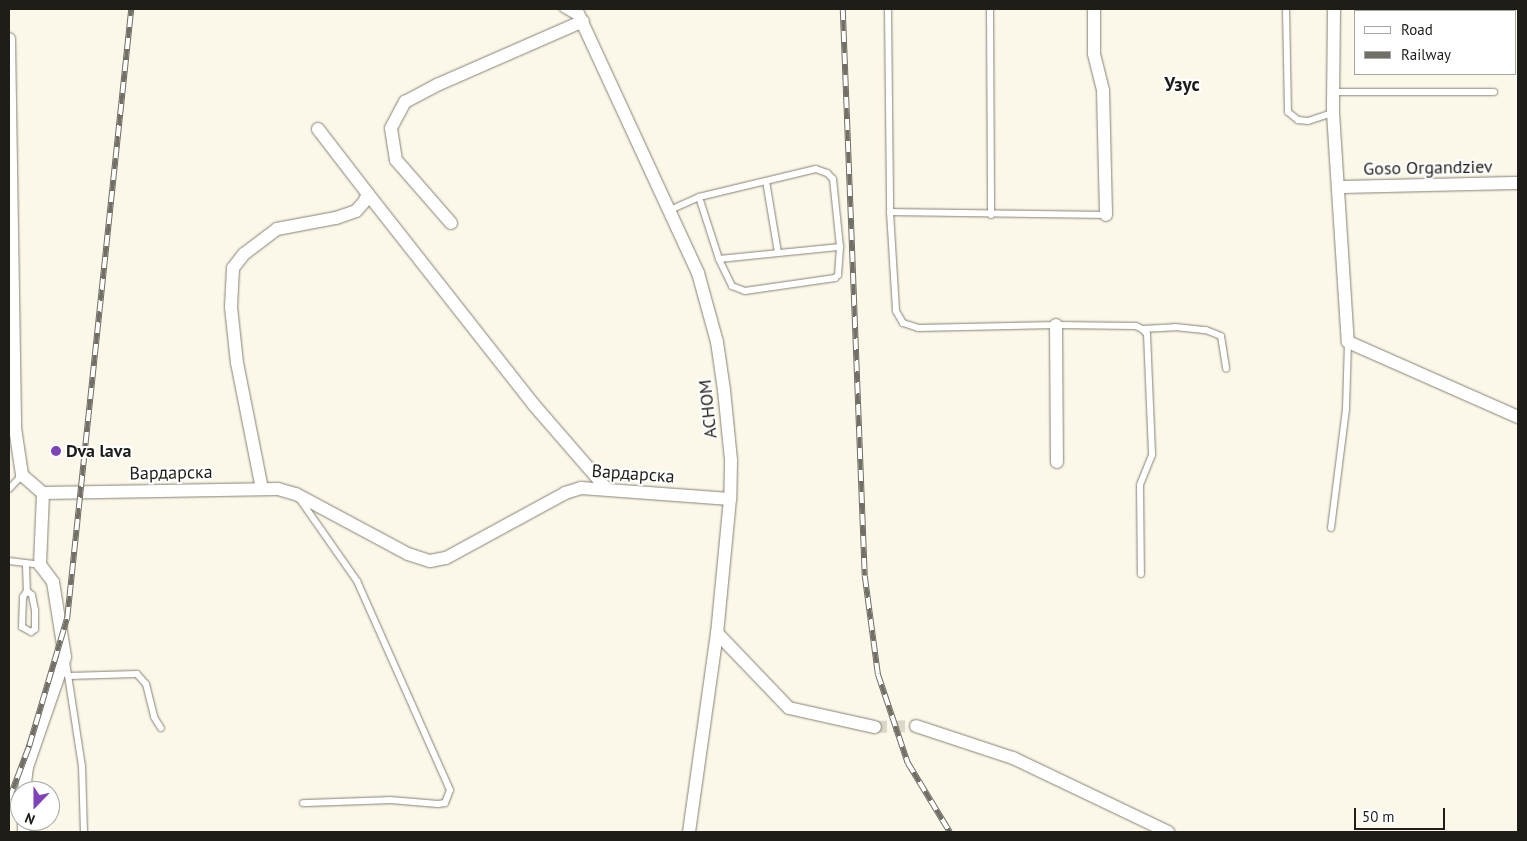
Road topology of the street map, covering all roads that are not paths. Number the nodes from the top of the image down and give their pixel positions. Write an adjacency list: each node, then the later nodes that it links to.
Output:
1 (563, 9): 8 (lane)
2 (576, 9): 8 (street, АСНОМ)
3 (888, 9): 20 (lane)
4 (990, 9): 21 (lane)
5 (1094, 9): 22 (street)
6 (1286, 9): 12 (lane)
7 (1334, 9): 10 (street)
8 (584, 22): 19 (street, АСНОМ); 23 (street)
9 (9, 38): 34 (street)
10 (1333, 92): 11 (lane); 12 (street)
11 (1494, 92)
12 (1333, 113): 16 (street)
13 (318, 129): 17 (street)
14 (766, 181): 18 (lane); 24 (lane); 25 (lane)
15 (1518, 183): 16 (street, Goso Organdziev)
16 (1338, 187): 29 (street)
17 (368, 194): 35 (street); 37 (street)
18 (700, 197): 19 (lane); 26 (lane)
19 (670, 210): 40 (street, АСНОМ)
20 (890, 212): 21 (lane); 27 (lane)
21 (991, 215): 22 (lane)
22 (1106, 215)
23 (451, 223)
24 (840, 247): 25 (lane); 26 (lane)
25 (778, 254): 26 (lane)
26 (719, 259)
27 (1056, 325): 28 (lane); 33 (street)
28 (1142, 329): 30 (lane); 45 (lane)
29 (1348, 342): 32 (street); 41 (lane)
30 (1226, 369)
31 (1518, 410): 32 (lane)
32 (1518, 417)
33 (1057, 462)
34 (22, 475): 36 (lane); 38 (street)
35 (606, 488): 39 (street, Вардарска); 40 (street, Вардарска)
36 (9, 489)
37 (262, 489): 38 (street, Вардарска); 39 (street, Вардарска)
38 (43, 493): 44 (street)
39 (296, 494): 54 (lane)
40 (730, 499): 47 (street, АСНОМ)
41 (1332, 528)
42 (9, 561): 43 (lane)
43 (26, 565): 44 (lane); 46 (lane)
44 (40, 565): 48 (street)
45 (1141, 574)
46 (27, 590): 46 (lane)
47 (717, 633): 50 (street); 56 (street, АСНОМ)
48 (65, 657): 49 (lane); 53 (street)
49 (68, 676): 52 (lane); 55 (lane)
50 (875, 726)
51 (916, 726): 57 (street)
52 (161, 728)
53 (25, 781)
54 (303, 803)
55 (84, 832)
56 (689, 832)
57 (1168, 832)

